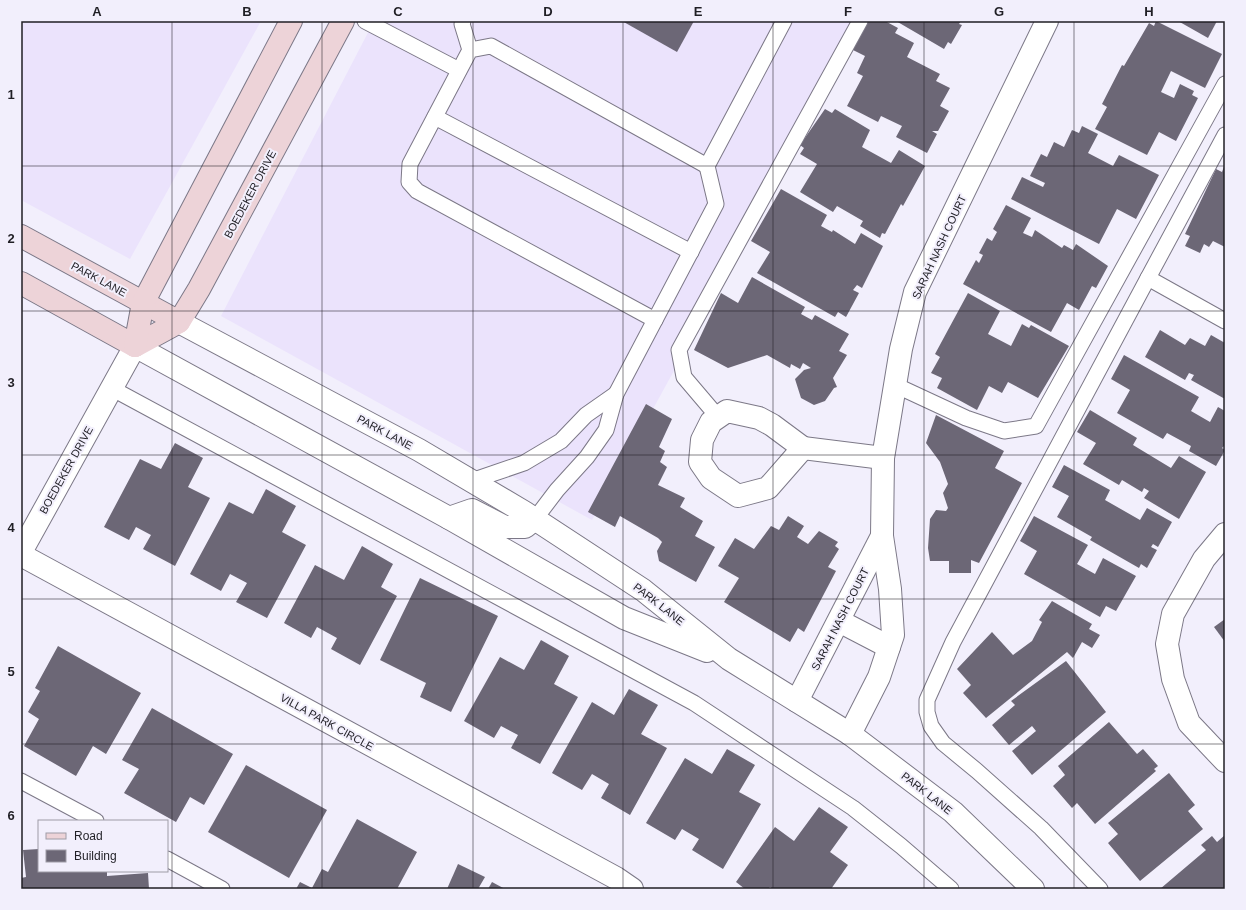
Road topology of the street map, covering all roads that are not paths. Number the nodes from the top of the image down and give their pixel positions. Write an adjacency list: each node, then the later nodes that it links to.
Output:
1 (290, 21): 18 (main road, BOEDEKER DRIVE)
2 (343, 21): 21 (main road, BOEDEKER DRIVE)
3 (365, 21): 9 (lane)
4 (463, 21): 8 (lane)
5 (784, 21): 13 (lane)
6 (860, 21): 26 (lane)
7 (1047, 21): 23 (street, SARAH NASH COURT)
8 (470, 50): 9 (lane); 13 (lane)
9 (459, 70): 11 (lane)
10 (1225, 84): 23 (lane)
11 (435, 117): 15 (lane); 19 (lane)
12 (1225, 135): 16 (lane)
13 (707, 166): 15 (lane)
14 (21, 236): 18 (main road, PARK LANE)
15 (691, 252): 19 (lane)
16 (1148, 278): 20 (lane); 48 (lane)
17 (21, 283): 22 (main road, PARK LANE)
18 (143, 303): 21 (main road, PARK LANE); 22 (main road, BOEDEKER DRIVE)
19 (655, 320): 25 (lane)
20 (1225, 320)
21 (179, 322): 22 (main road); 29 (street, PARK LANE)
22 (135, 346): 24 (street, BOEDEKER DRIVE); 30 (street, PARK LANE)
23 (895, 385): 28 (street, SARAH NASH COURT)
24 (111, 388): 34 (street, BOEDEKER DRIVE); 46 (lane)
25 (616, 394): 29 (lane); 31 (lane)
26 (718, 417): 27 (street); 27 (street)
27 (803, 448): 28 (street)
28 (883, 458): 33 (street, SARAH NASH COURT)
29 (471, 481): 31 (street, PARK LANE)
30 (449, 518): 31 (street); 37 (street, PARK LANE)
31 (535, 520): 37 (street, PARK LANE)
32 (1225, 534): 40 (street)
33 (882, 536): 35 (street, SARAH NASH COURT); 36 (street, SARAH NASH COURT)
34 (21, 554): 45 (street, VILLA PARK CIRCLE)
35 (839, 621): 36 (street); 38 (street, SARAH NASH COURT)
36 (889, 646): 39 (street, SARAH NASH COURT)
37 (728, 659): 38 (street, PARK LANE)
38 (797, 701): 39 (street, PARK LANE)
39 (850, 734): 47 (street, PARK LANE)
40 (1225, 760)
41 (21, 781): 42 (lane)
42 (94, 820)
43 (168, 860): 44 (lane)
44 (222, 889)
45 (632, 889)
46 (951, 889)
47 (1033, 889)
48 (1100, 889)

